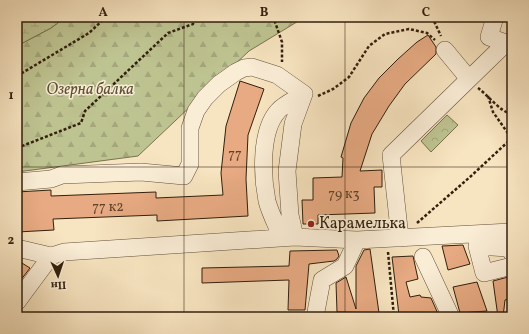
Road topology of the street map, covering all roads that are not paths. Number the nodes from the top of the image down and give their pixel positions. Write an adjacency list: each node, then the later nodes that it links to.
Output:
1 (495, 17): 2 (lane)
2 (509, 44): 4 (lane)
3 (445, 50): 4 (lane)
4 (466, 81): 9 (lane)
5 (304, 94): 6 (lane); 8 (lane); 8 (lane)
6 (17, 182)
7 (512, 232): 11 (lane)
8 (289, 238): 10 (lane); 14 (lane)
9 (393, 238): 10 (lane); 11 (lane)
10 (356, 240): 18 (lane)
11 (478, 240): 13 (lane); 16 (lane)
12 (17, 248): 14 (lane)
13 (512, 253)
14 (50, 256): 17 (lane)
15 (422, 257): 19 (lane)
16 (512, 266)
17 (17, 302)
18 (315, 317)
19 (451, 317)

